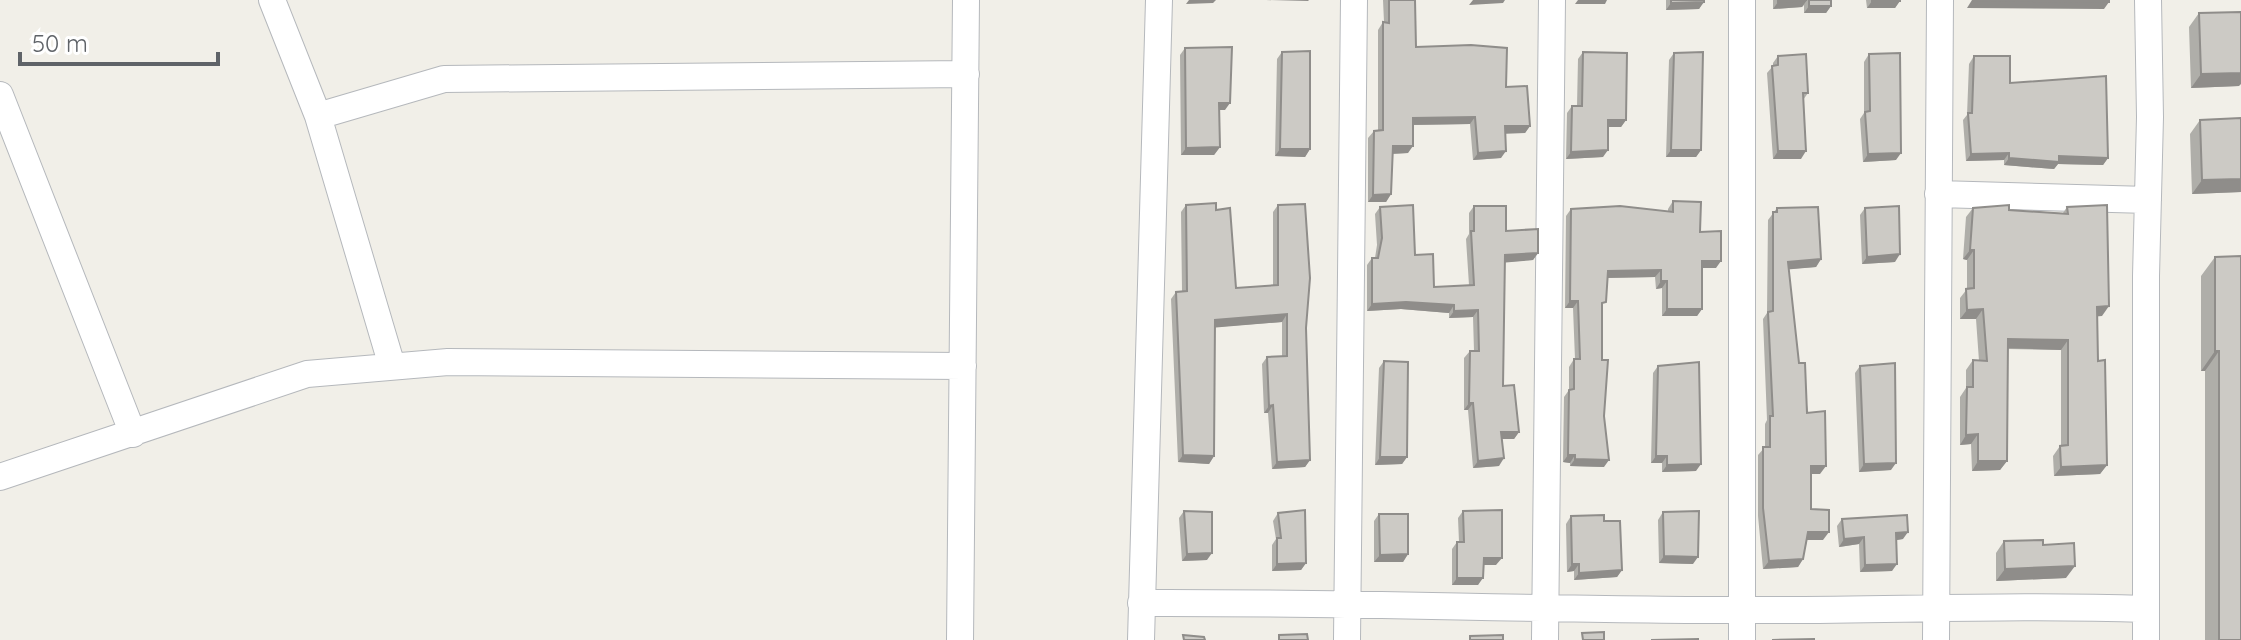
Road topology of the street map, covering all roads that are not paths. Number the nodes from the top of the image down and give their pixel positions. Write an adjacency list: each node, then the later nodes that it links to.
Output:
1 (272, 0): 11 (street)
2 (966, 0): 9 (street)
3 (1159, 0): 19 (street)
4 (1354, 0): 18 (street)
5 (1552, 0): 21 (street)
6 (1742, 0): 23 (street)
7 (1940, 0): 12 (street)
8 (2148, 0): 13 (street)
9 (966, 74): 11 (street); 15 (street)
10 (0, 95): 16 (street)
11 (318, 116): 14 (street)
12 (1938, 194): 13 (street); 20 (street)
13 (2148, 200): 22 (street)
14 (392, 366): 15 (street); 16 (street)
15 (963, 366): 24 (street)
16 (133, 434): 17 (street)
17 (0, 477)
18 (1347, 602): 19 (street); 21 (street); 26 (street)
19 (1141, 603): 25 (street)
20 (1936, 606): 22 (street); 23 (street); 29 (street)
21 (1545, 607): 23 (street); 27 (street)
22 (2146, 609): 30 (street)
23 (1742, 610): 28 (street)
24 (960, 640)
25 (1141, 640)
26 (1347, 640)
27 (1545, 640)
28 (1742, 640)
29 (1936, 640)
30 (2146, 640)

